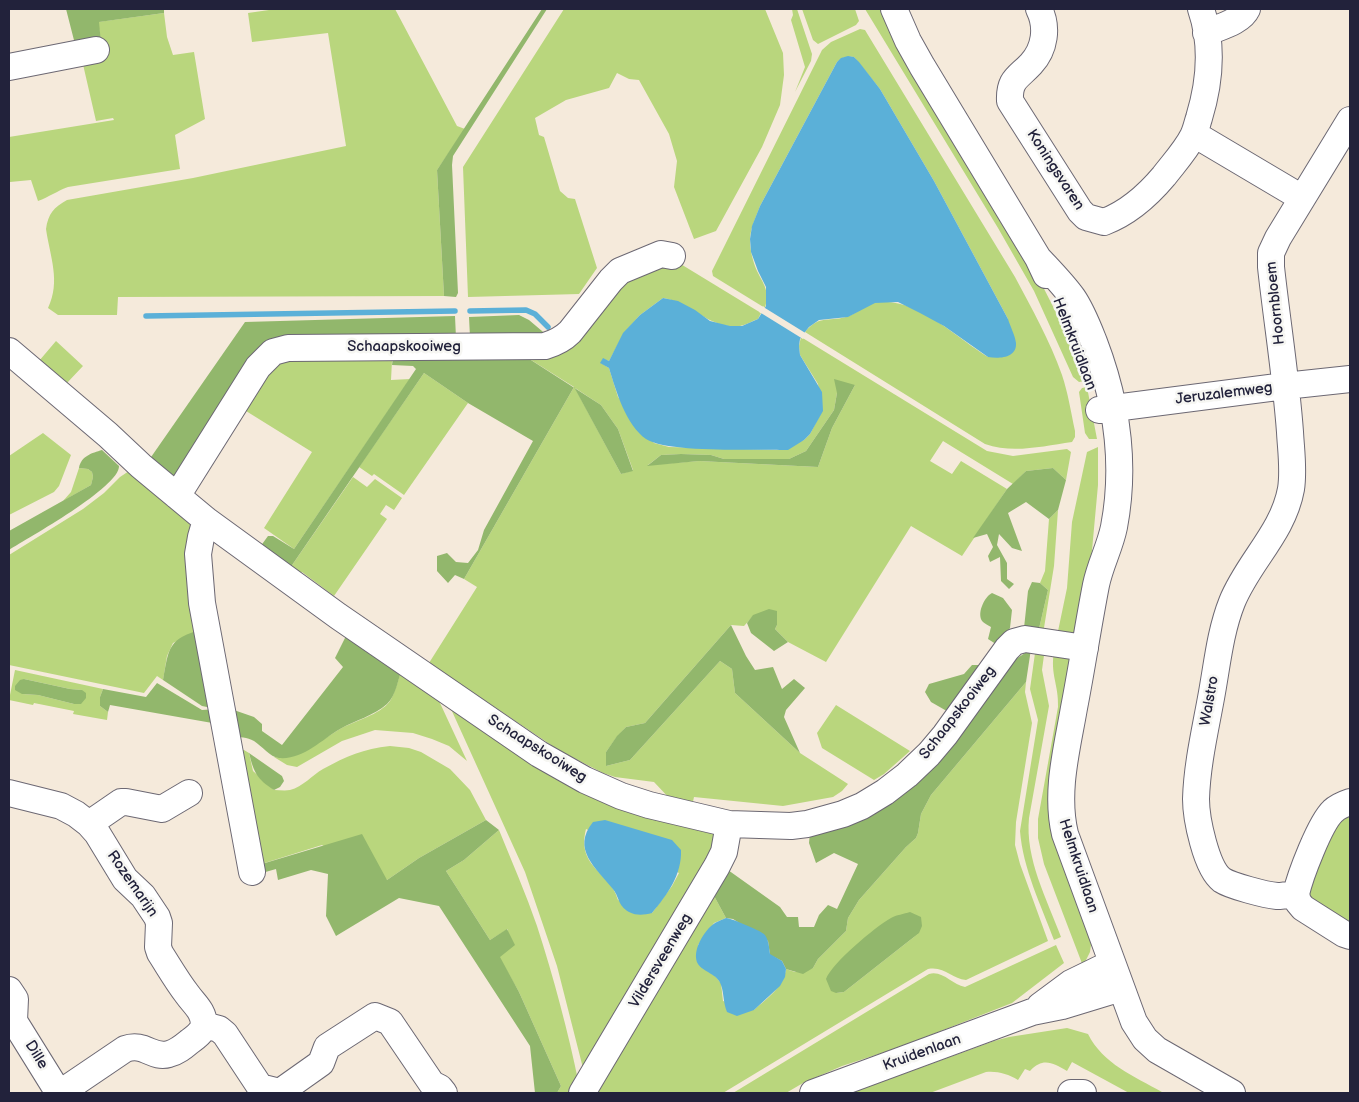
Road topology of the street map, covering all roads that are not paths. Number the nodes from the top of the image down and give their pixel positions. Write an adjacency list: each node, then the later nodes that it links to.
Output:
1 (894, 9): 14 (street, Helmkruidlaan)
2 (1039, 9): 8 (street, Koningsvaren)
3 (1247, 9): 4 (street, Koningsvaren)
4 (1204, 21): 8 (street, Koningsvaren)
5 (96, 50): 6 (street)
6 (9, 66)
7 (1350, 120): 9 (street, Hoornbloem)
8 (1194, 134): 9 (street)
9 (1302, 198): 13 (street, Hoornbloem)
10 (672, 256): 15 (street, Schaapskooiweg)
11 (9, 352): 15 (street, Schaapskooiweg)
12 (1350, 379): 13 (street, Jeruzalemweg)
13 (1285, 386): 14 (street, Jeruzalemweg); 24 (street, Walstro)
14 (1106, 409): 17 (street, Helmkruidlaan)
15 (178, 496): 16 (street, Schaapskooiweg)
16 (206, 520): 22 (street, Schaapskooiweg); 23 (street)
17 (1085, 648): 22 (street, Schaapskooiweg); 26 (street, Helmkruidlaan)
18 (9, 793): 21 (street, Rozemarijn)
19 (189, 793): 21 (street)
20 (1350, 802): 24 (street)
21 (89, 824): 30 (street, Rozemarijn)
22 (729, 824): 34 (street, Vildersveenweg)
23 (252, 872)
24 (1296, 894): 25 (street)
25 (1350, 936)
26 (1112, 963): 27 (street, Helmkruidlaan); 29 (street, Kruidenlaan)
27 (1121, 988): 29 (street, Kruidenlaan); 38 (street, Helmkruidlaan)
28 (9, 990): 32 (street, Dille)
29 (1032, 1012): 35 (street, Kruidenlaan)
30 (204, 1025): 31 (street); 32 (street)
31 (270, 1092): 33 (street)
32 (58, 1093)
33 (444, 1093)
34 (582, 1093)
35 (813, 1093)
36 (1071, 1093): 37 (street)
37 (1083, 1093)
38 (1232, 1093)

